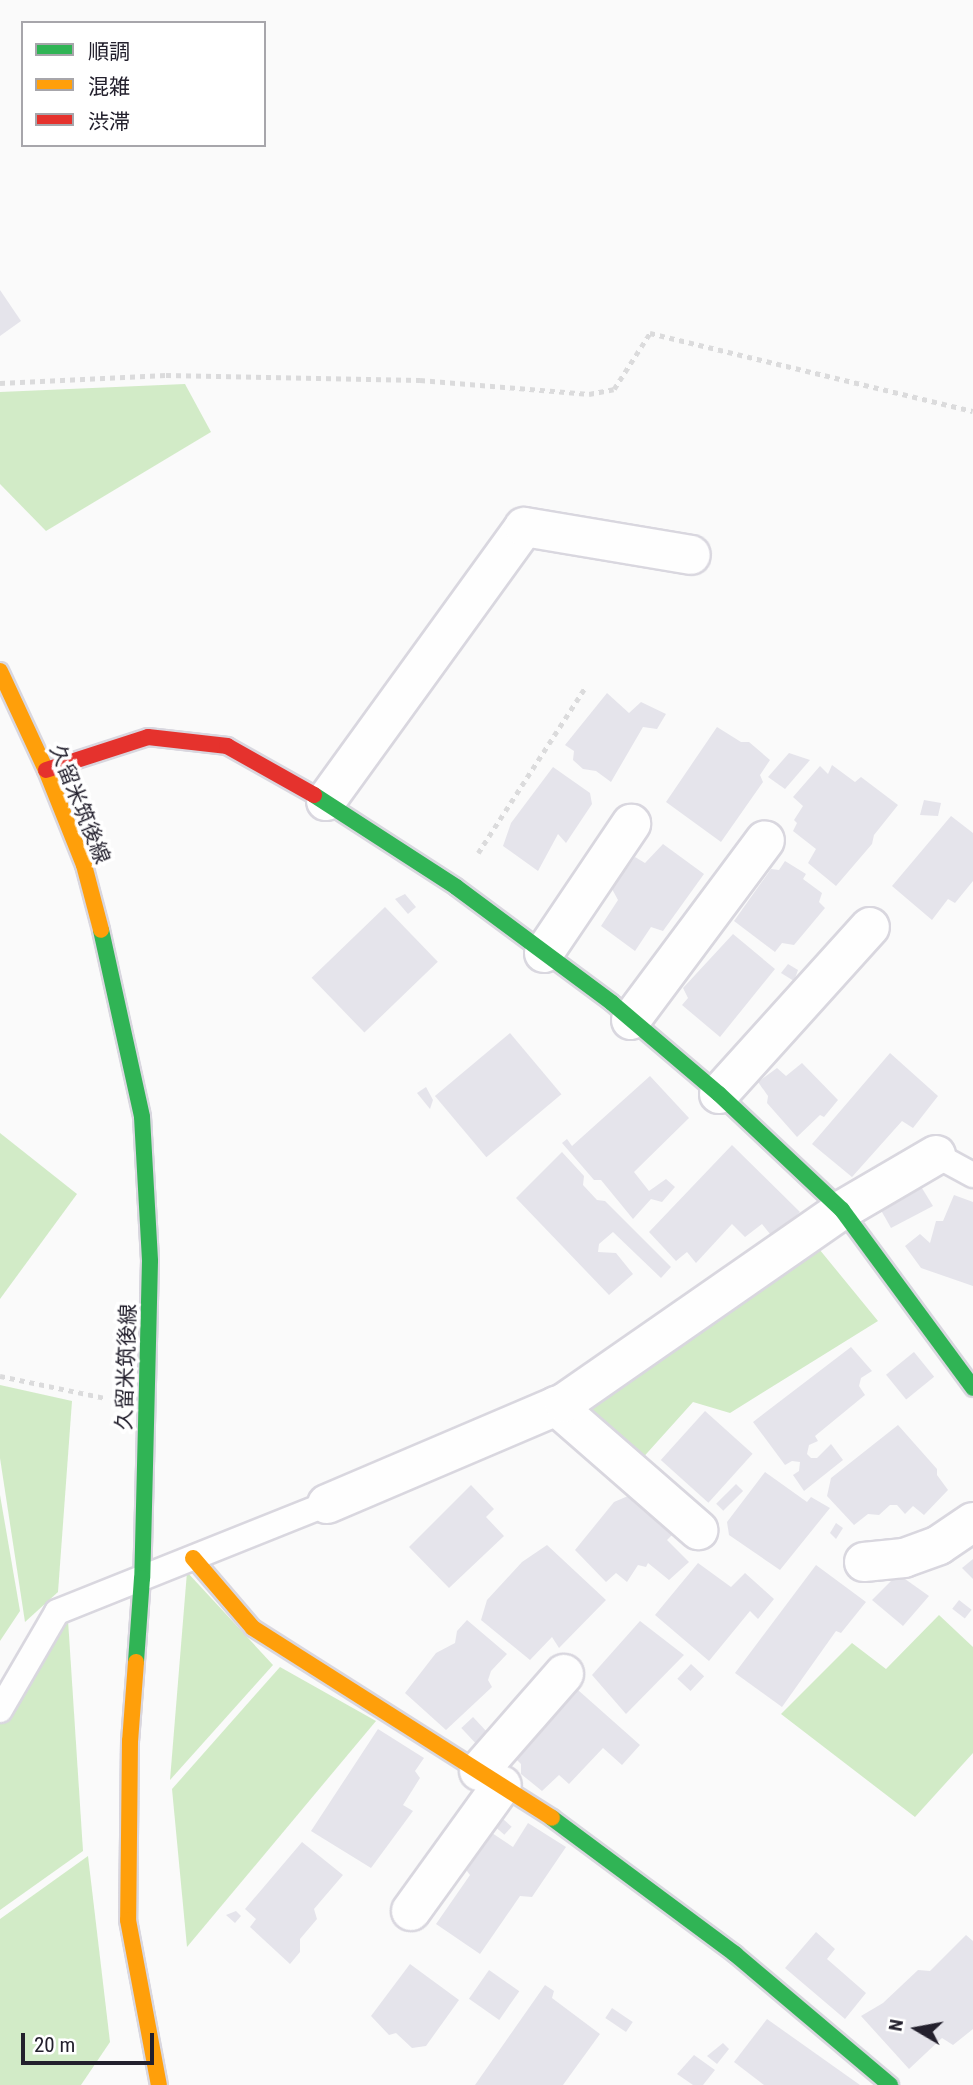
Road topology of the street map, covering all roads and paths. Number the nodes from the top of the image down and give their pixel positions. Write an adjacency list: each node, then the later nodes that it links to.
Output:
1 (0, 383): 2 (path)
2 (973, 411)
3 (691, 555): 7 (street)
4 (0, 671): 6 (street, 久留米筑後線)
5 (586, 686): 10 (path)
6 (46, 770): 7 (street); 20 (street, 久留米筑後線)
7 (326, 801): 10 (street)
8 (631, 824): 12 (street)
9 (765, 840): 13 (street)
10 (456, 887): 12 (street)
11 (870, 927): 14 (street)
12 (544, 953): 13 (street)
13 (631, 1020): 14 (street)
14 (719, 1094): 17 (street)
15 (936, 1155): 16 (lane); 17 (street)
16 (973, 1175)
17 (842, 1210): 19 (street); 21 (street)
18 (0, 1376): 20 (path)
19 (973, 1388)
20 (146, 1403): 27 (street, 久留米筑後線)
21 (556, 1406): 22 (street); 24 (street)
22 (327, 1504): 25 (lane)
23 (973, 1522): 26 (street)
24 (698, 1530)
25 (193, 1558): 27 (lane); 30 (street)
26 (864, 1562)
27 (142, 1578): 29 (lane); 32 (street, 久留米筑後線)
28 (564, 1674): 30 (street)
29 (0, 1710)
30 (490, 1778): 31 (street); 33 (street)
31 (411, 1911)
32 (159, 2085)
33 (890, 2085)

